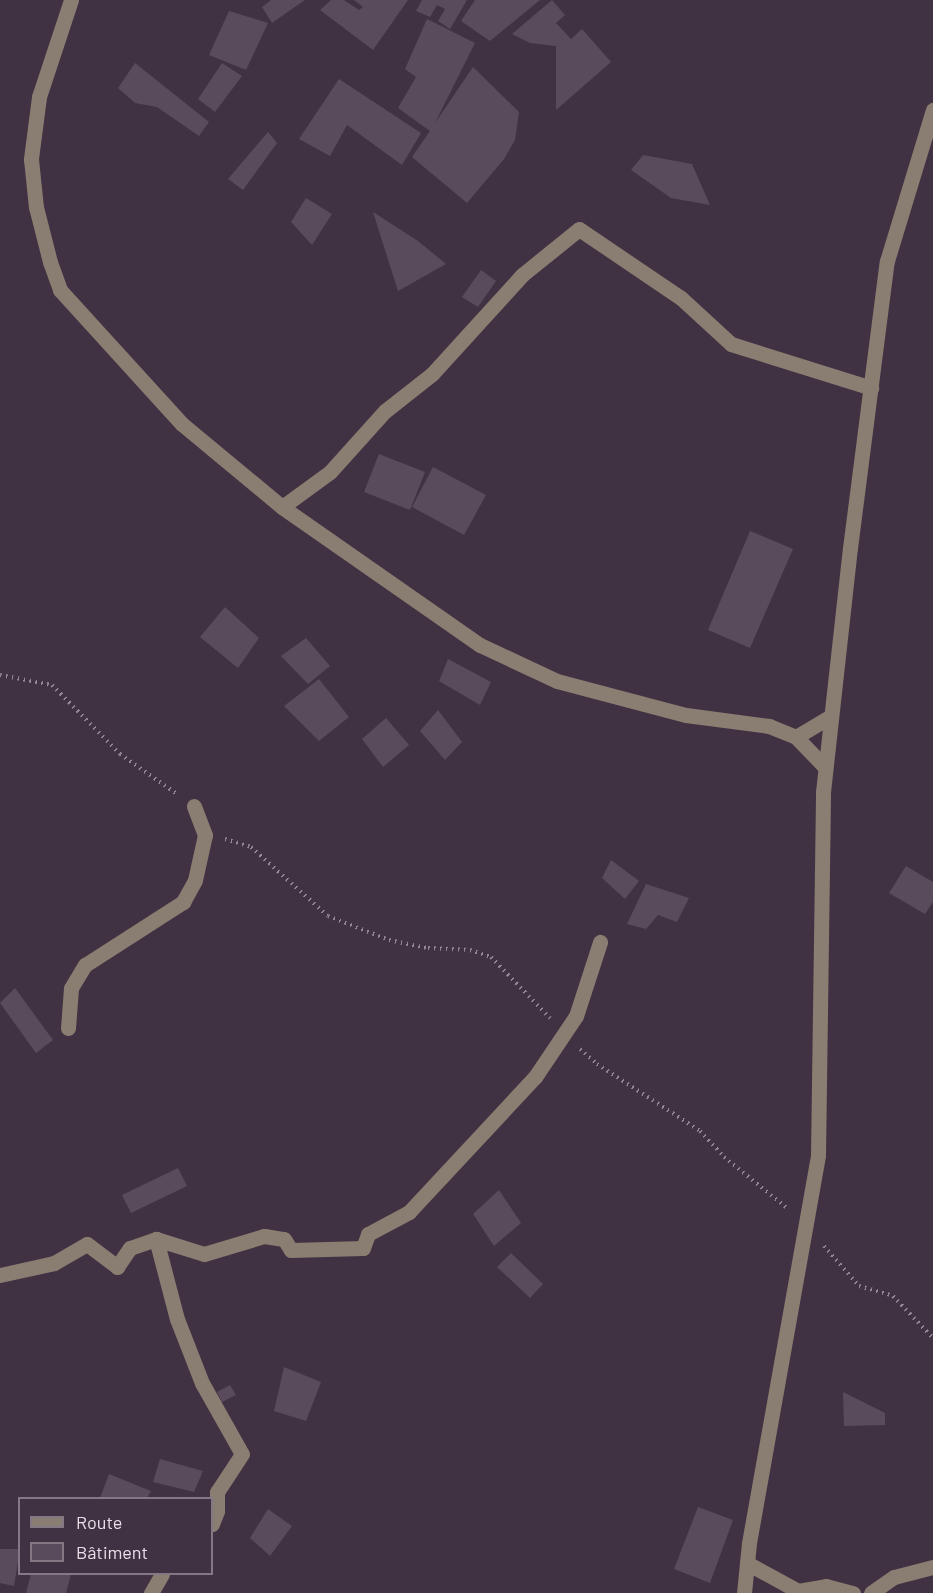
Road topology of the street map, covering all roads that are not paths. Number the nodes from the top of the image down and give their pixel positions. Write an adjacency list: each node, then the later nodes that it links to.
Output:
1 (71, 0): 4 (street)
2 (933, 110): 3 (street)
3 (871, 388): 4 (street); 5 (street)
4 (282, 507): 6 (street)
5 (831, 716): 6 (street); 7 (street)
6 (796, 737): 7 (street)
7 (825, 767): 14 (street)
8 (194, 806): 10 (street)
9 (600, 942): 11 (street)
10 (68, 1028)
11 (156, 1239): 12 (street); 13 (street)
12 (0, 1275)
13 (213, 1521)
14 (747, 1563): 18 (street); 19 (street)
15 (933, 1567): 20 (street)
16 (161, 1575): 17 (street)
17 (151, 1593)
18 (744, 1593)
19 (853, 1593)
20 (871, 1593)

